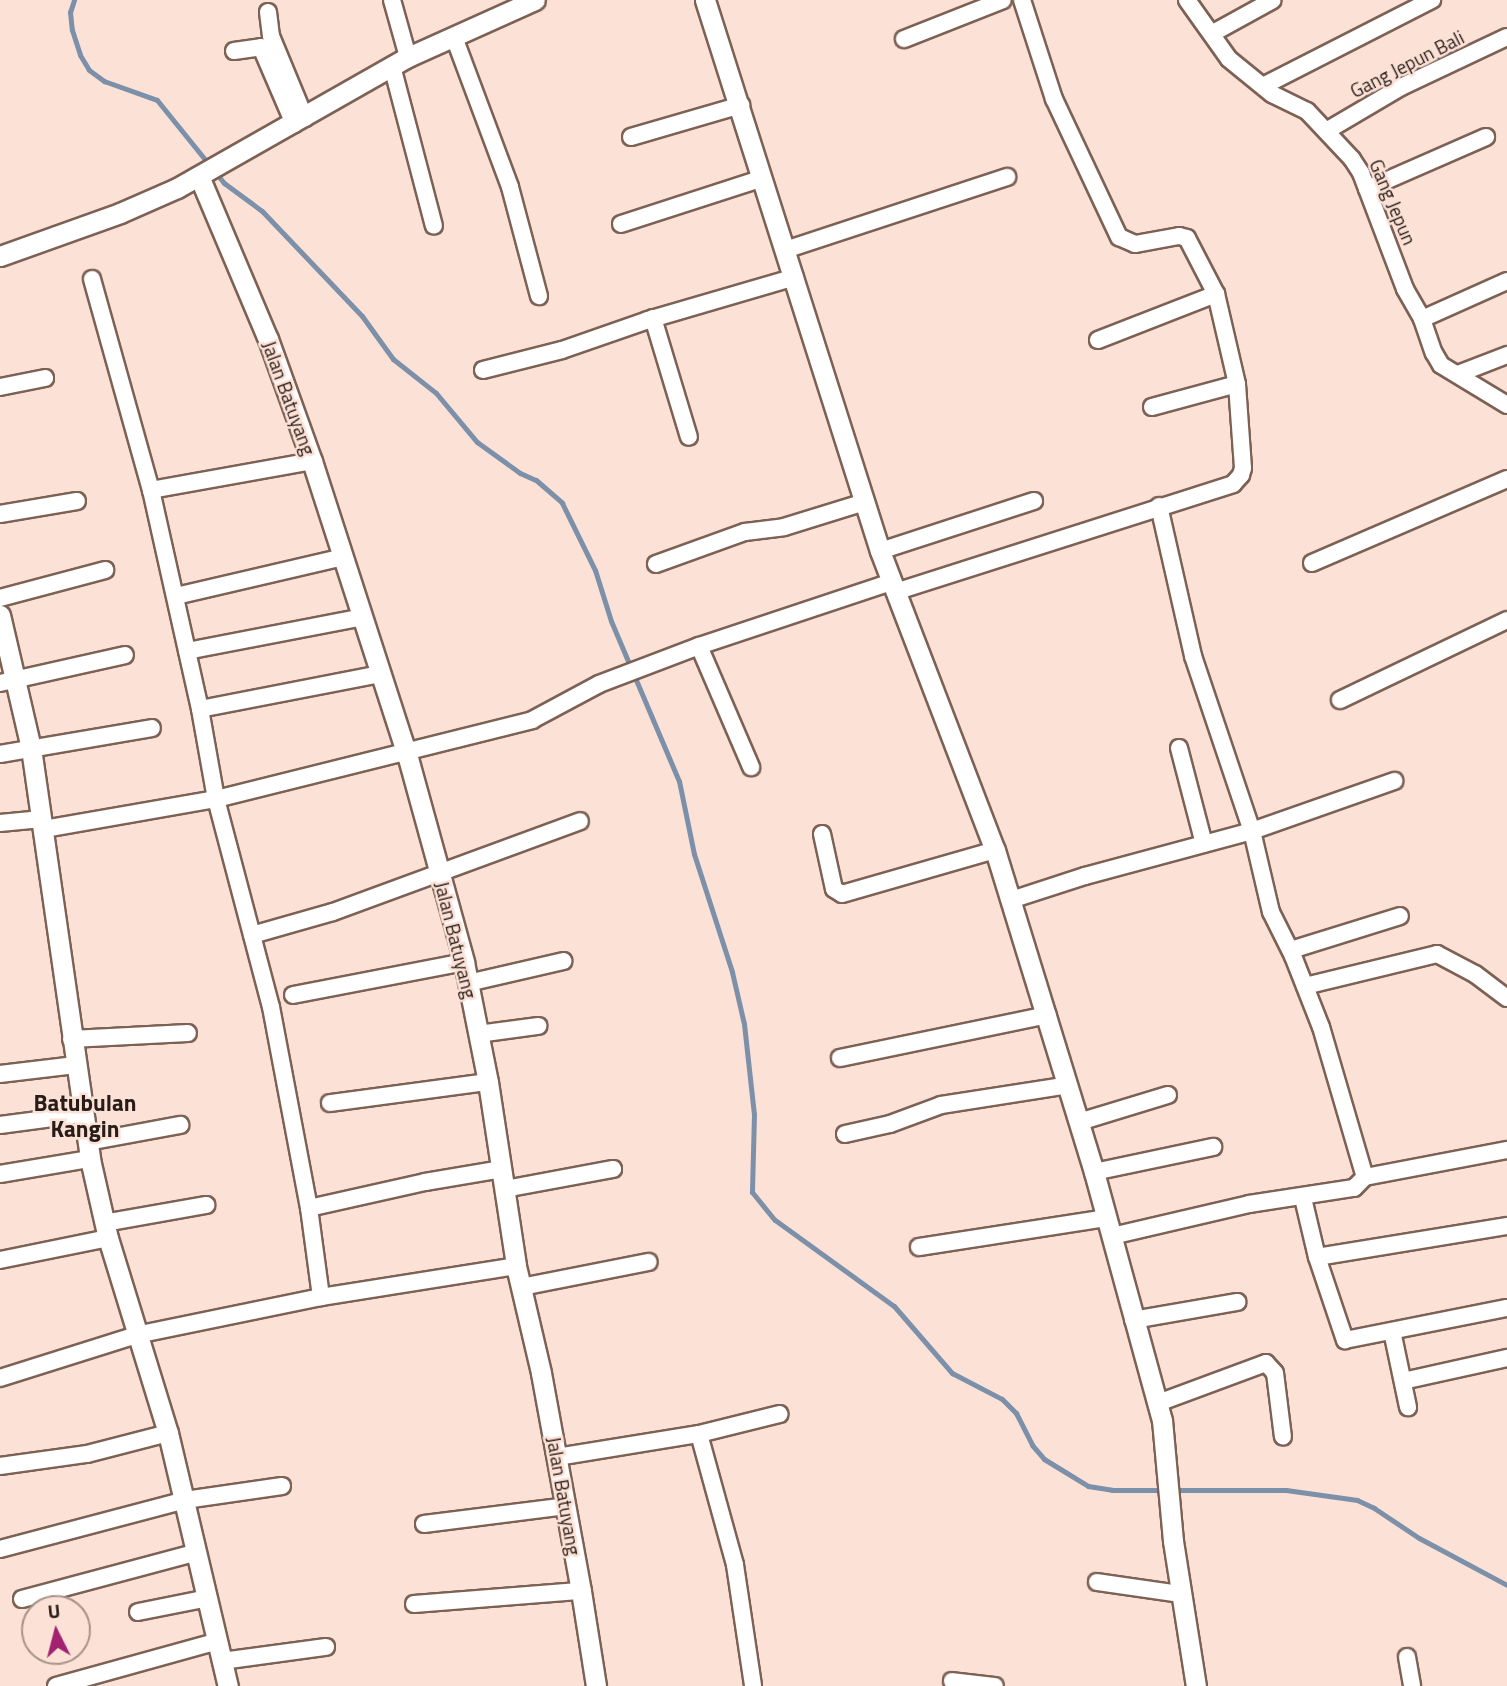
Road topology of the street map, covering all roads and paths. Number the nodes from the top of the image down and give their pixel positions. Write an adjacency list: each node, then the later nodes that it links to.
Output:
1 (392, 0): 15 (street)
2 (535, 0): 11 (street)
3 (705, 0): 17 (street)
4 (1003, 0): 13 (street)
5 (1023, 0): 35 (street)
6 (1273, 0): 10 (street)
7 (1432, 0): 16 (street)
8 (1193, 2): 10 (street, Gang Jepun)
9 (268, 12): 18 (street)
10 (1213, 33): 16 (street, Gang Jepun)
11 (454, 37): 15 (street); 36 (street)
12 (1507, 37): 19 (street, Gang Jepun Bali)
13 (904, 39)
14 (234, 51): 18 (street)
15 (400, 62): 18 (street); 29 (street)
16 (1263, 86): 19 (street, Gang Jepun)
17 (741, 105): 20 (street); 24 (street)
18 (299, 121): 22 (street)
19 (1328, 130): 26 (street, Gang Jepun)
20 (631, 136)
21 (1486, 137): 26 (street)
22 (202, 174): 25 (street); 27 (street, Jalan Batuyang)
23 (1007, 177): 30 (street)
24 (764, 178): 28 (street); 30 (street)
25 (177, 188): 27 (street, Jalan Batuyang); 31 (street)
26 (1367, 189): 38 (street, Gang Jepun)
27 (218, 220): 49 (street, Jalan Batuyang)
28 (621, 224)
29 (434, 226)
30 (785, 250): 32 (street)
31 (0, 256)
32 (794, 277): 37 (street); 54 (street)
33 (92, 279): 51 (street)
34 (1507, 281): 38 (street)
35 (1216, 294): 39 (street); 44 (street)
36 (539, 296)
37 (653, 318): 41 (street); 48 (street)
38 (1422, 319): 42 (street, Gang Jepun)
39 (1098, 340)
40 (1507, 355): 42 (street)
41 (483, 370)
42 (1458, 374): 46 (street, Gang Jepun)
43 (45, 378): 45 (street)
44 (1237, 384): 47 (street); 55 (street)
45 (0, 387)
46 (1507, 405)
47 (1152, 407)
48 (689, 437)
49 (312, 461): 51 (street); 58 (street, Jalan Batuyang)
50 (1507, 479): 59 (street)
51 (152, 490): 63 (street)
52 (77, 500): 56 (street)
53 (1034, 501): 57 (street)
54 (864, 502): 57 (street); 60 (street)
55 (1159, 506): 62 (street); 86 (street)
56 (0, 513)
57 (880, 551): 62 (street)
58 (344, 556): 63 (street); 66 (street, Jalan Batuyang)
59 (1312, 563)
60 (656, 564)
61 (105, 570): 64 (street)
62 (893, 587): 68 (street); 89 (street)
63 (176, 597): 69 (street)
64 (0, 598)
65 (0, 615): 72 (street)
66 (363, 617): 69 (street); 71 (street, Jalan Batuyang)
67 (1507, 621): 73 (street)
68 (699, 646): 78 (street); 80 (street)
69 (187, 650): 74 (street)
70 (125, 655): 72 (street)
71 (380, 674): 74 (street); 78 (street, Jalan Batuyang)
72 (7, 681): 76 (street)
73 (1340, 700)
74 (200, 709): 82 (street)
75 (152, 728): 76 (street)
76 (31, 748): 79 (street); 85 (street)
77 (1179, 748): 88 (street)
78 (405, 751): 82 (street); 90 (street, Jalan Batuyang)
79 (0, 754)
80 (751, 767)
81 (1394, 781): 86 (street)
82 (216, 799): 85 (street); 93 (street)
83 (580, 821): 90 (street)
84 (0, 823): 85 (street)
85 (43, 824): 105 (street)
86 (1252, 831): 88 (street); 94 (street)
87 (822, 834): 89 (street)
88 (1205, 844): 91 (street)
89 (995, 850): 91 (street)
90 (439, 874): 93 (street); 96 (street, Jalan Batuyang)
91 (1011, 900): 101 (street)
92 (1400, 916): 94 (street)
93 (252, 935): 129 (street)
94 (1291, 950): 98 (street)
95 (564, 961): 97 (street)
96 (464, 962): 97 (street, Jalan Batuyang); 99 (street)
97 (468, 983): 104 (street, Jalan Batuyang)
98 (1305, 986): 100 (street); 125 (street)
99 (293, 995)
100 (1507, 998)
101 (1048, 1015): 106 (street); 110 (street)
102 (538, 1026): 104 (street)
103 (188, 1033): 105 (street)
104 (478, 1034): 109 (street, Jalan Batuyang)
105 (71, 1039): 107 (street)
106 (840, 1058)
107 (75, 1065): 108 (street); 113 (street)
108 (0, 1074)
109 (488, 1082): 112 (street); 121 (street, Jalan Batuyang)
110 (1068, 1085): 114 (street); 117 (street)
111 (1168, 1095): 114 (street)
112 (330, 1102)
113 (84, 1114): 115 (street); 120 (street)
114 (1079, 1122): 123 (street)
115 (0, 1125)
116 (180, 1125): 120 (street)
117 (845, 1134)
118 (1213, 1147): 123 (street)
119 (1507, 1150): 125 (street)
120 (89, 1151): 124 (street); 132 (street)
121 (502, 1169): 126 (street, Jalan Batuyang); 129 (street)
122 (613, 1169): 126 (street)
123 (1094, 1172): 131 (street)
124 (0, 1174)
125 (1365, 1177): 127 (street)
126 (505, 1189): 137 (street, Jalan Batuyang)
127 (1303, 1198): 131 (street); 134 (street)
128 (206, 1205): 132 (street)
129 (309, 1208): 139 (street)
130 (1507, 1226): 134 (street)
131 (1109, 1227): 133 (street); 142 (street)
132 (106, 1230): 135 (street); 144 (street)
133 (919, 1247)
134 (1317, 1257): 143 (street)
135 (0, 1261)
136 (649, 1262): 138 (street)
137 (516, 1266): 138 (street, Jalan Batuyang); 139 (street)
138 (522, 1287): 154 (street, Jalan Batuyang)
139 (321, 1297): 144 (street)
140 (1237, 1302): 142 (street)
141 (1507, 1308): 143 (street)
142 (1133, 1320): 148 (street)
143 (1392, 1331): 147 (street)
144 (136, 1335): 146 (street); 151 (street)
145 (1507, 1359): 147 (street)
146 (0, 1378)
147 (1403, 1381): 149 (street)
148 (1158, 1403): 153 (street); 164 (street)
149 (1408, 1407)
150 (780, 1414): 152 (street)
151 (168, 1433): 155 (street); 157 (street)
152 (699, 1434): 154 (street); 177 (street)
153 (1283, 1437)
154 (557, 1457): 158 (street, Jalan Batuyang)
155 (0, 1466)
156 (282, 1486): 157 (street)
157 (185, 1500): 160 (street); 161 (street)
158 (566, 1506): 159 (street); 163 (street, Jalan Batuyang)
159 (424, 1524)
160 (0, 1549)
161 (197, 1552): 165 (street); 166 (street)
162 (1097, 1582): 164 (street)
163 (582, 1591): 167 (street); 176 (street, Jalan Batuyang)
164 (1180, 1594): 179 (street)
165 (37, 1595)
166 (208, 1598): 168 (street); 169 (street)
167 (414, 1604)
168 (138, 1612)
169 (218, 1641): 172 (street); 174 (street)
170 (326, 1647): 172 (street)
171 (1407, 1657): 180 (street)
172 (222, 1661): 175 (street)
173 (952, 1681): 178 (street)
174 (56, 1686)
175 (228, 1686)
176 (596, 1686)
177 (753, 1686)
178 (995, 1686)
179 (1196, 1686)
180 (1412, 1686)

